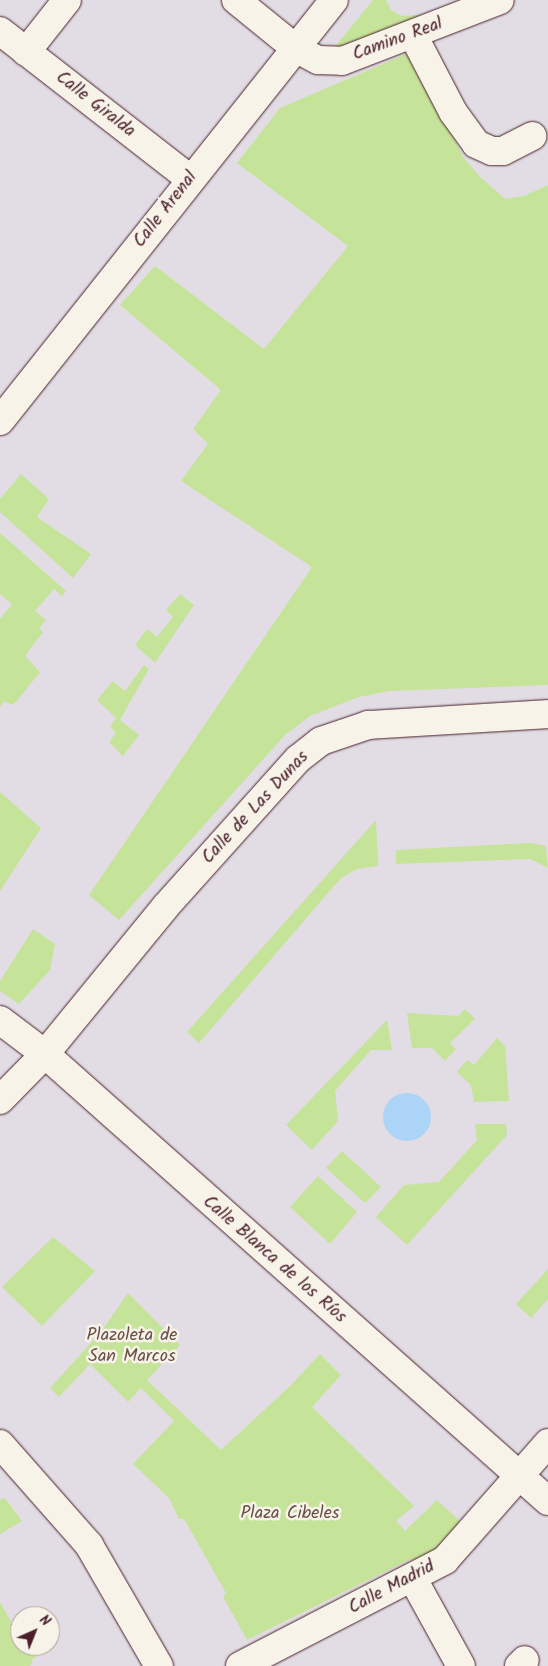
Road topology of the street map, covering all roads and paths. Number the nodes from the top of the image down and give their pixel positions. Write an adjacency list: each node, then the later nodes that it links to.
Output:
1 (67, 0): 8 (street)
2 (236, 0): 7 (street, Camino Real)
3 (334, 0): 7 (street, Calle Arenal)
4 (500, 0): 6 (street, Camino Real)
5 (0, 31): 8 (street, Calle Giralda)
6 (413, 35): 7 (street, Camino Real); 9 (street)
7 (295, 48): 10 (street, Calle Arenal)
8 (26, 52): 10 (street, Calle Giralda)
9 (532, 136)
10 (190, 179): 11 (street, Calle Arenal)
11 (3, 410)
12 (548, 714): 14 (street, Calle de Las Dunas)
13 (0, 1020): 14 (street, Calle Blanca de los Ríos)
14 (45, 1054): 15 (street, Calle de Las Dunas); 18 (street, Calle Blanca de los Ríos)
15 (0, 1100)
16 (548, 1443): 18 (street)
17 (5, 1457): 21 (street)
18 (519, 1476): 19 (street, Calle Blanca de los Ríos); 20 (street, Calle Madrid)
19 (548, 1501)
20 (413, 1579): 22 (street, Calle Madrid); 23 (street)
21 (159, 1666)
22 (240, 1666)
23 (461, 1666)

